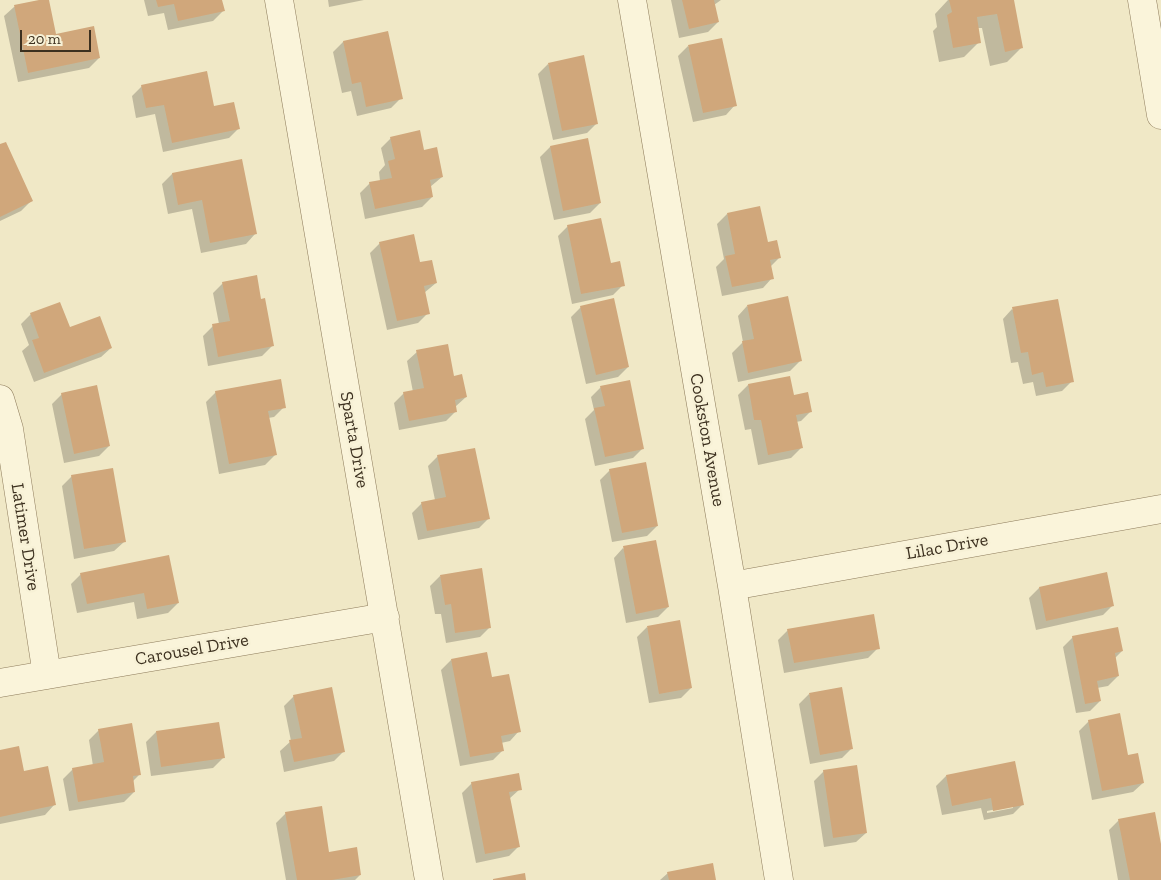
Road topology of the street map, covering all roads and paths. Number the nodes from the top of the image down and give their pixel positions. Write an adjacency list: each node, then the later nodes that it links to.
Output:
1 (279, 0): 9 (street, Sparta Drive)
2 (632, 0): 8 (street, Cookston Avenue)
3 (1142, 0): 4 (street)
4 (1158, 84): 5 (street)
5 (1161, 115)
6 (0, 399): 10 (street, Latimer Drive)
7 (1161, 509): 8 (street, Lilac Drive)
8 (732, 586): 13 (street, Cookston Avenue)
9 (385, 617): 10 (street, Carousel Drive); 12 (street, Sparta Drive)
10 (47, 675): 11 (street, Carousel Drive)
11 (0, 683)
12 (430, 880)
13 (779, 880)

